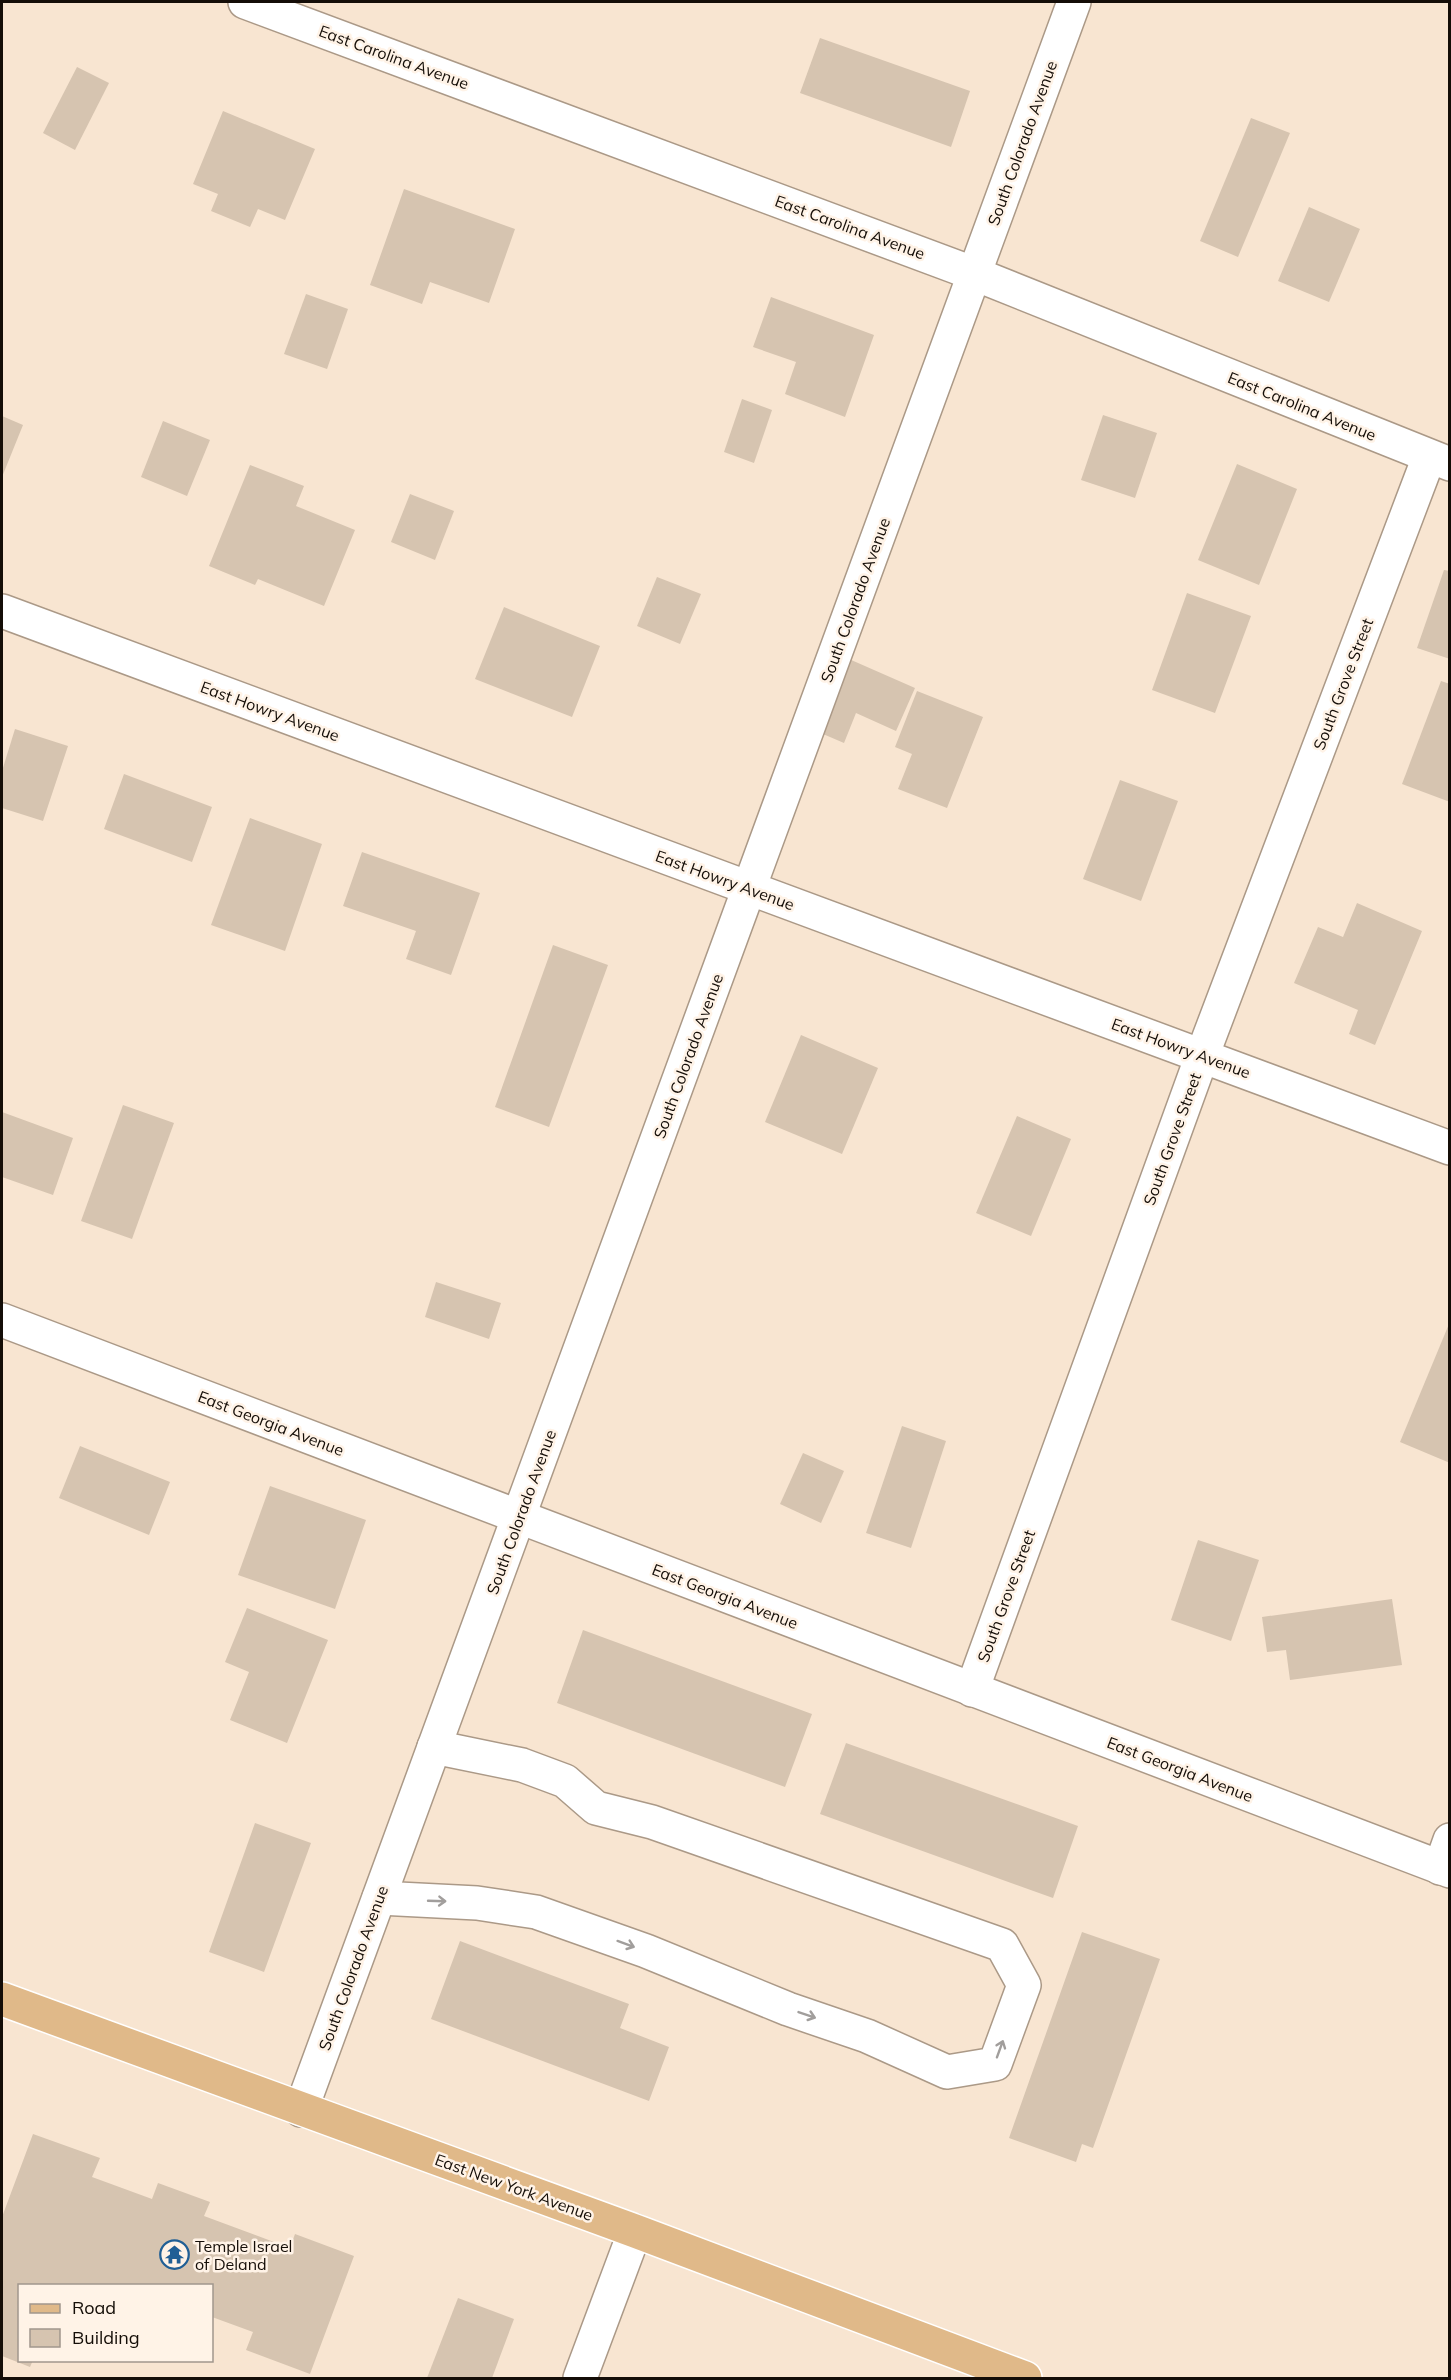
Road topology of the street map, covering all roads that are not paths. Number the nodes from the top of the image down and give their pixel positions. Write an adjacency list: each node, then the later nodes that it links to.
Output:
1 (245, 2): 3 (street, East Carolina Avenue)
2 (1074, 2): 3 (street, South Colorado Avenue)
3 (975, 274): 4 (street, East Carolina Avenue); 6 (street, South Colorado Avenue)
4 (1439, 460): 7 (street, South Grove Street)
5 (2, 611): 6 (street, East Howry Avenue)
6 (749, 889): 7 (street, East Howry Avenue); 10 (street, South Colorado Avenue)
7 (1202, 1056): 8 (street, East Howry Avenue); 11 (street, South Grove Street)
8 (1449, 1148)
9 (2, 1320): 10 (street, East Georgia Avenue)
10 (519, 1517): 11 (street, East Georgia Avenue); 12 (street, South Colorado Avenue)
11 (972, 1690): 13 (street, East Georgia Avenue)
12 (434, 1747): 14 (street, South Colorado Avenue); 14 (street, one-way to 12)
13 (1446, 1860)
14 (379, 1898): 16 (street, South Colorado Avenue)
15 (2, 1999): 16 (main road, East New York Avenue)
16 (301, 2110): 17 (main road, East New York Avenue)
17 (635, 2231): 18 (main road, East New York Avenue); 19 (street)
18 (1009, 2376)
19 (579, 2379)

